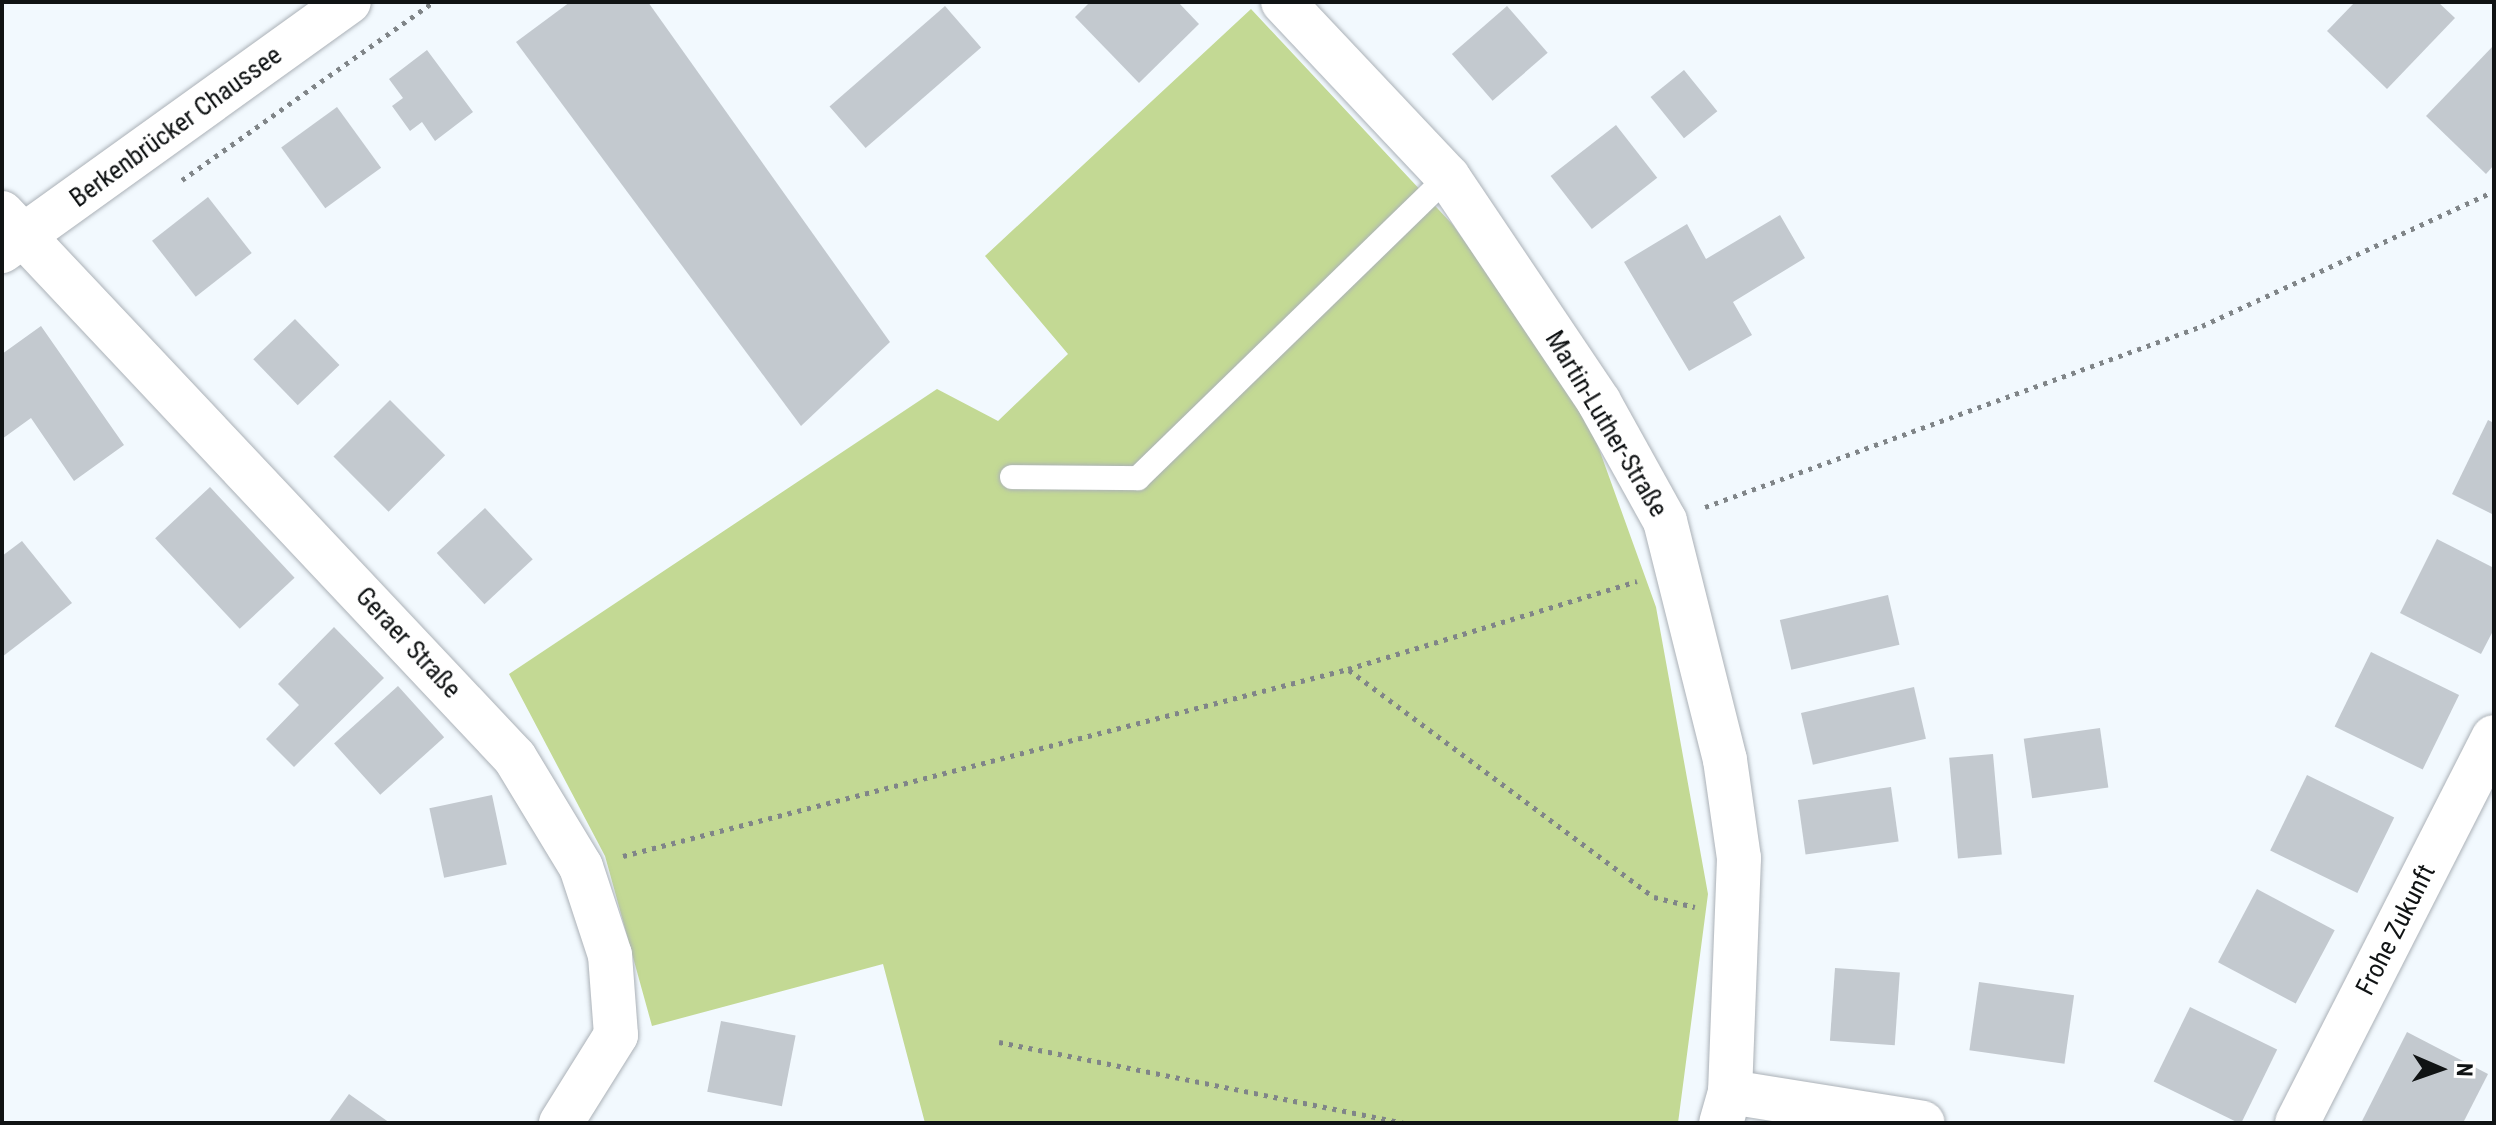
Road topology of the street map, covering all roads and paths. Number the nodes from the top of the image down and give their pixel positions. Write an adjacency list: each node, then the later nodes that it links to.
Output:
1 (349, 2): 5 (street, Berkenbrücker Chaussee)
2 (1283, 2): 3 (street, Martin-Luther-Straße)
3 (1448, 177): 6 (lane); 7 (street, Martin-Luther-Straße)
4 (2494, 191): 7 (path)
5 (9, 233): 11 (street, Geraer Straße)
6 (1012, 477)
7 (1665, 521): 8 (street, Martin-Luther-Straße)
8 (1680, 568): 9 (path); 12 (street, Martin-Luther-Straße)
9 (1348, 669): 11 (path); 12 (path)
10 (2494, 737): 18 (street, Frohe Zukunft)
11 (581, 867): 15 (street, Geraer Straße)
12 (1740, 918): 14 (street, Martin-Luther-Straße)
13 (999, 1042): 16 (path)
14 (1726, 1108): 17 (street)
15 (561, 1123)
16 (1403, 1123)
17 (1923, 1123)
18 (2297, 1123)

